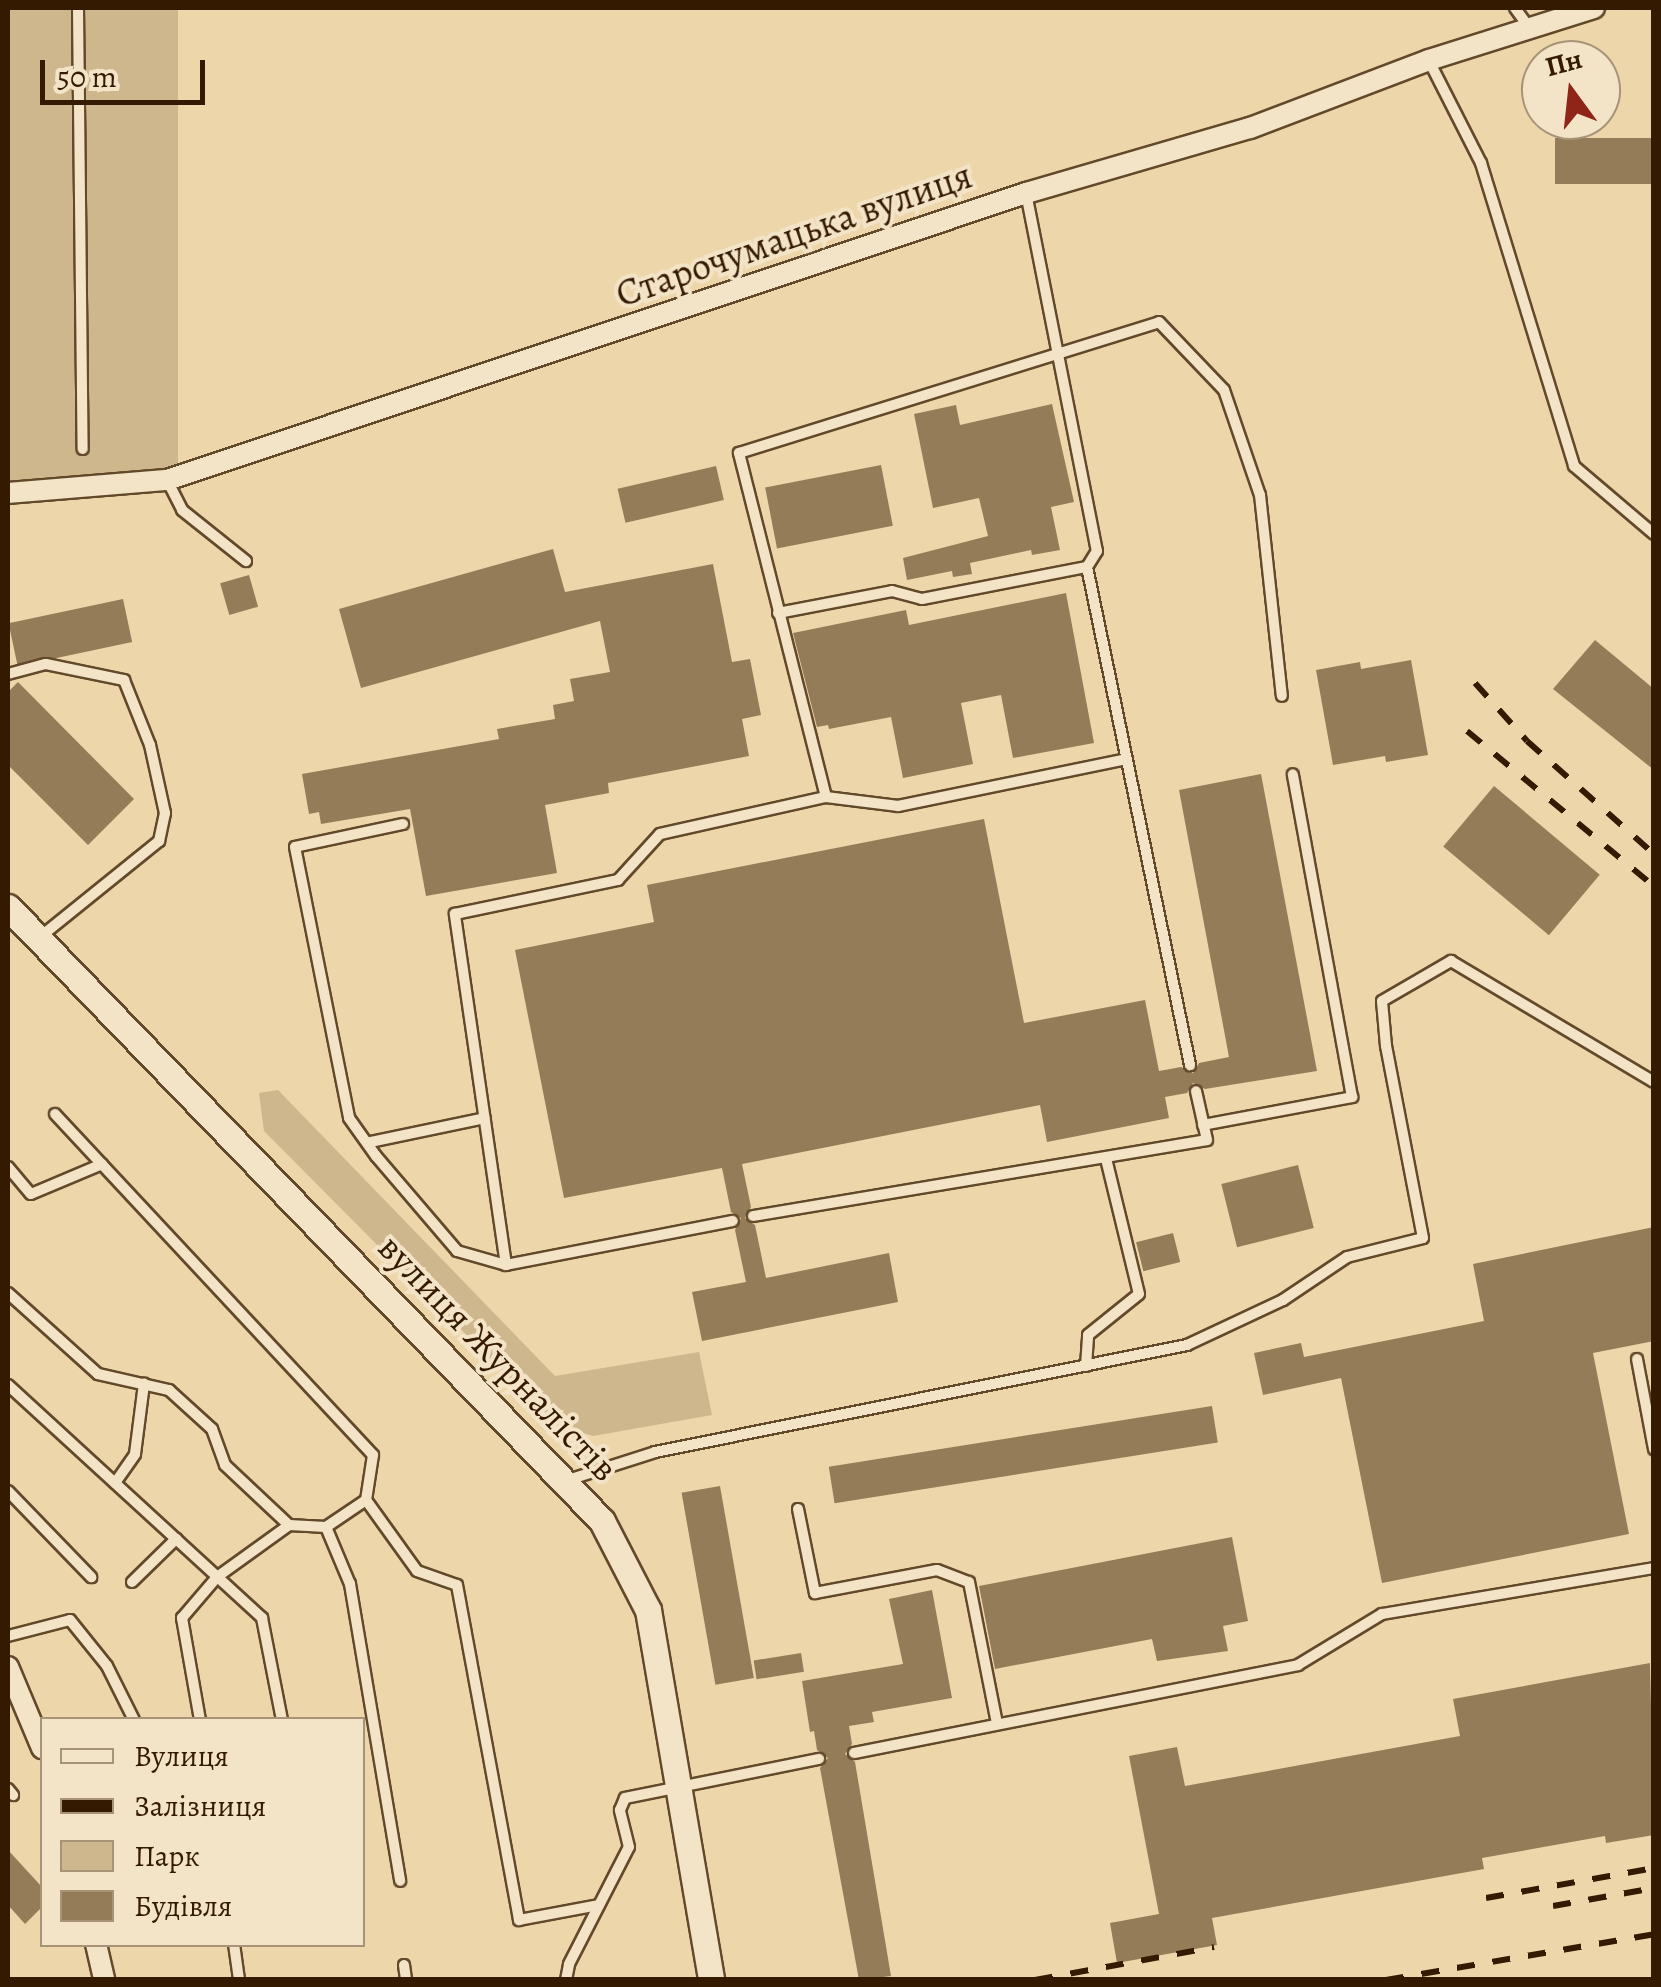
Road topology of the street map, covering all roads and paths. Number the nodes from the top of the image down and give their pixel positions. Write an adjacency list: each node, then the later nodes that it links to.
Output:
1 (78, 8): 8 (lane)
2 (1516, 8): 4 (lane)
3 (1594, 8): 4 (street, Старочумацька вулиця)
4 (1528, 26): 5 (street, Старочумацька вулиця)
5 (1429, 60): 6 (street, Старочумацька вулиця); 11 (lane)
6 (1026, 193): 7 (lane); 9 (street, Старочумацька вулиця)
7 (1059, 349): 13 (lane); 14 (lane); 16 (lane)
8 (83, 449)
9 (167, 480): 10 (street, Старочумацька вулиця); 12 (lane)
10 (8, 493)
11 (1654, 534)
12 (246, 560)
13 (1087, 567): 14 (lane); 17 (lane)
14 (778, 613): 19 (lane)
15 (8, 674): 22 (lane)
16 (1282, 696)
17 (1126, 759): 19 (lane); 23 (lane)
18 (1293, 774): 28 (lane)
19 (826, 798): 27 (lane)
20 (403, 824): 29 (lane)
21 (8, 907): 22 (street, вулиця Журналістів)
22 (38, 938): 42 (street, вулиця Журналістів)
23 (1190, 1065)
24 (1654, 1082): 38 (lane)
25 (1196, 1091): 28 (lane)
26 (56, 1114): 31 (lane)
27 (485, 1118): 29 (lane); 35 (lane)
28 (1203, 1125): 30 (lane)
29 (370, 1142): 35 (lane)
30 (1106, 1159): 33 (lane); 38 (lane)
31 (102, 1164): 32 (lane); 45 (lane)
32 (8, 1167)
33 (753, 1216)
34 (733, 1221): 35 (lane)
35 (506, 1264)
36 (8, 1293): 39 (lane)
37 (1638, 1360): 41 (lane)
38 (1086, 1366): 42 (lane)
39 (144, 1384): 43 (lane); 47 (lane)
40 (8, 1385): 43 (lane)
41 (1654, 1449)
42 (567, 1480): 63 (street, вулиця Журналістів)
43 (115, 1484): 49 (lane)
44 (8, 1490): 51 (lane)
45 (366, 1500): 48 (lane); 65 (lane)
46 (798, 1508): 59 (lane)
47 (289, 1525): 48 (lane); 52 (lane)
48 (326, 1527): 64 (lane)
49 (176, 1539): 52 (lane); 53 (lane)
50 (1654, 1568): 59 (lane)
51 (90, 1577)
52 (218, 1577): 57 (lane); 58 (lane)
53 (132, 1582)
54 (8, 1636): 56 (lane)
55 (8, 1667): 60 (street)
56 (132, 1717)
57 (199, 1717)
58 (281, 1717)
59 (997, 1724): 61 (lane)
60 (40, 1743)
61 (854, 1753)
62 (819, 1759): 63 (lane)
63 (676, 1785): 65 (lane); 73 (street, вулиця Журналістів)
64 (400, 1881)
65 (599, 1904): 72 (lane)
66 (97, 1947): 69 (street)
67 (234, 1947): 70 (lane)
68 (404, 1965): 71 (lane)
69 (104, 1980)
70 (239, 1980)
71 (406, 1980)
72 (566, 1980)
73 (711, 1980)

